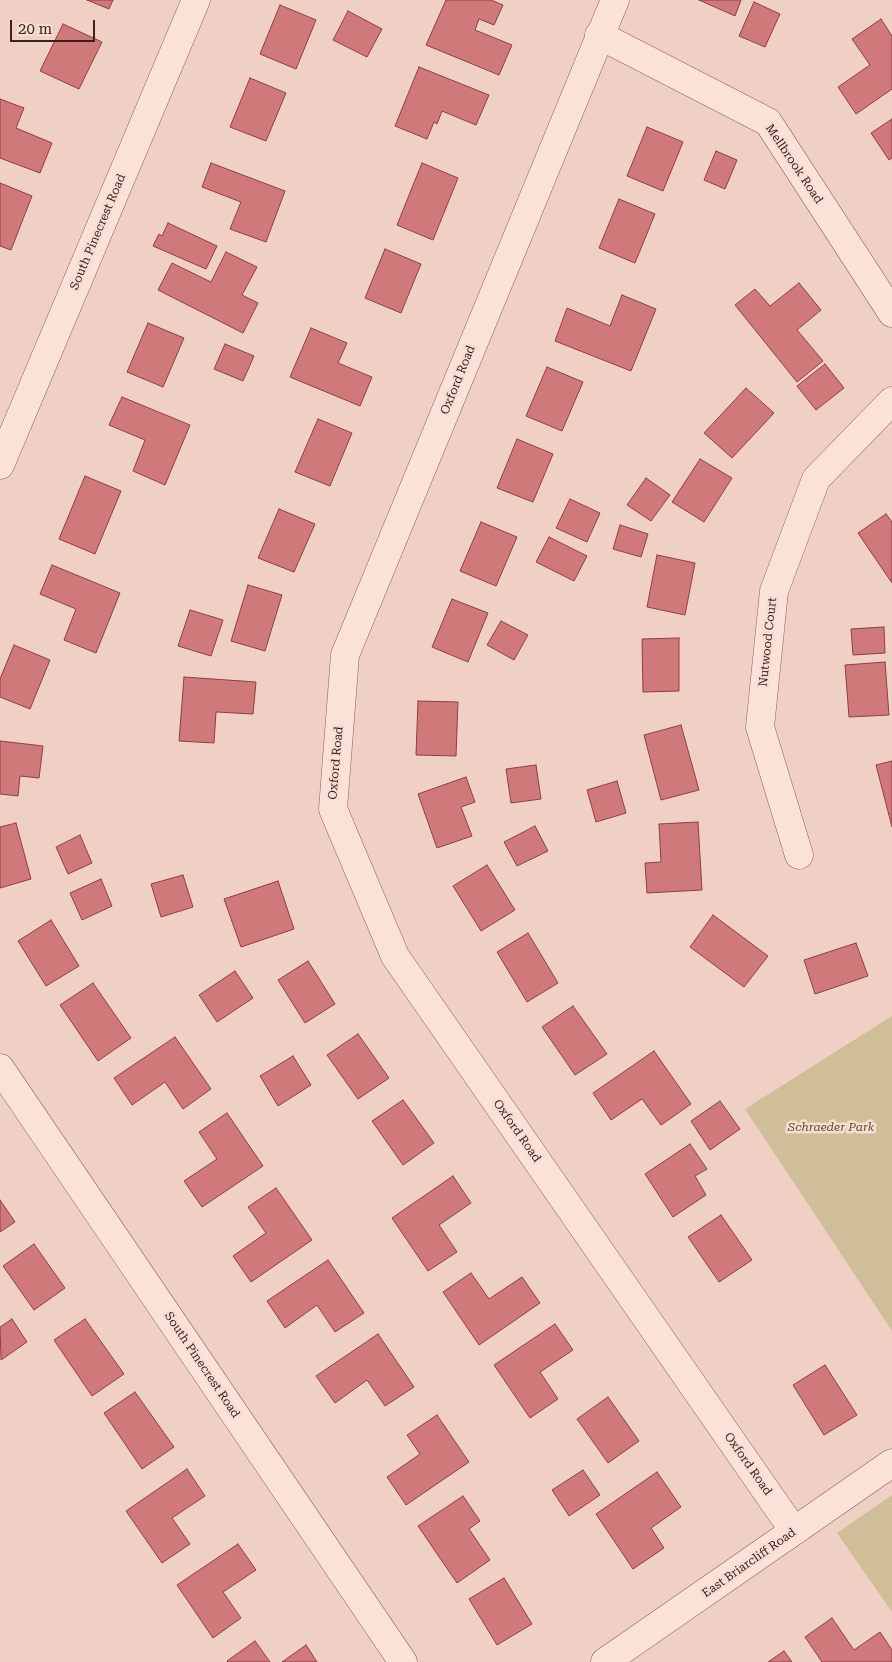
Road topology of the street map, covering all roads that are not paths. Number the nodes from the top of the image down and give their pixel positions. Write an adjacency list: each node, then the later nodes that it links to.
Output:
1 (196, 0): 6 (street, South Pinecrest Road)
2 (615, 0): 3 (street, Oxford Road)
3 (599, 35): 4 (street, Mellbrook Road); 10 (street, Oxford Road)
4 (892, 312)
5 (892, 401): 7 (street, Nutwood Court)
6 (0, 465)
7 (799, 855)
8 (0, 1068): 11 (street, South Pinecrest Road)
9 (892, 1463): 10 (street, East Briarcliff Road)
10 (794, 1531): 12 (street, East Briarcliff Road)
11 (404, 1662)
12 (605, 1662)

